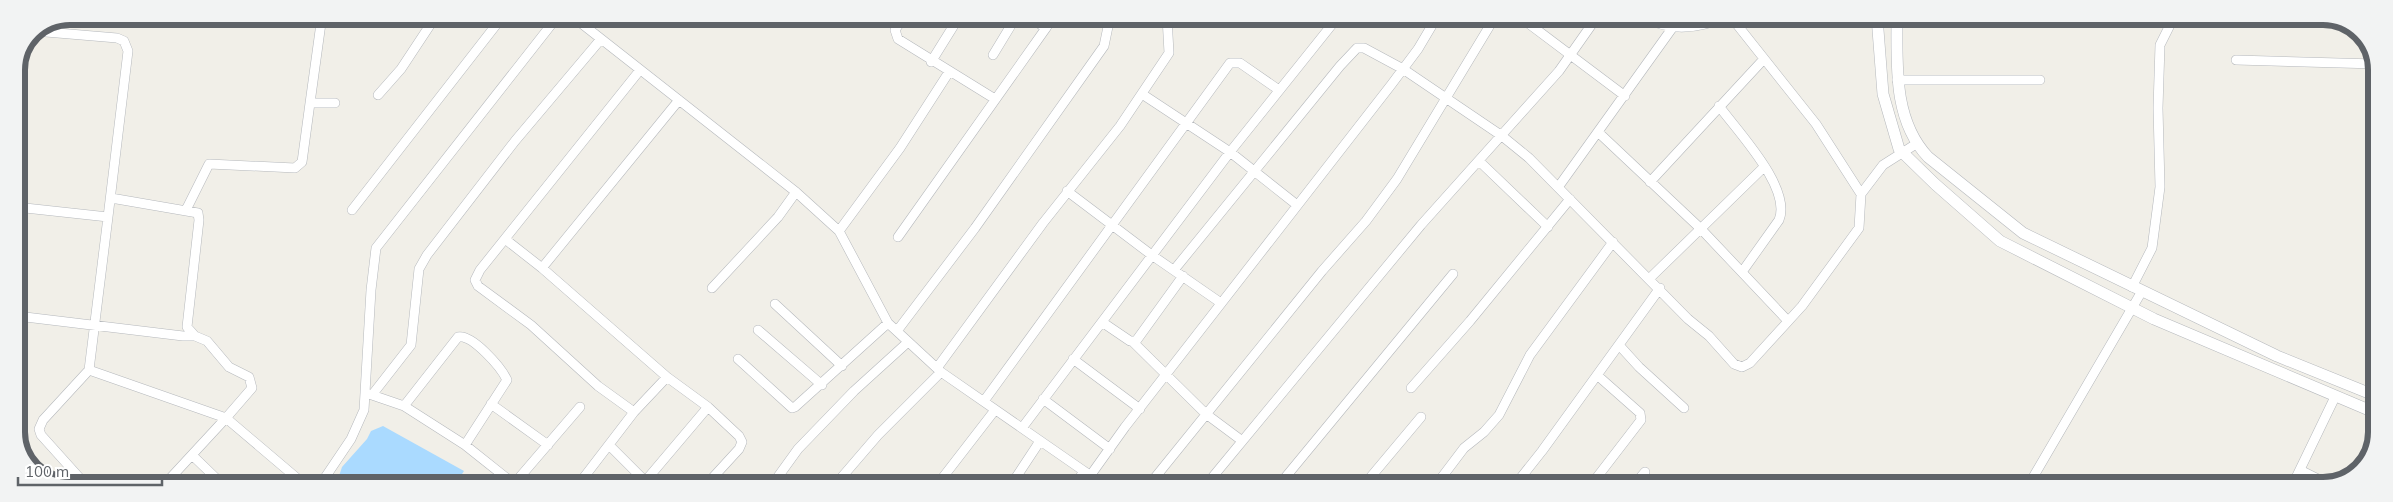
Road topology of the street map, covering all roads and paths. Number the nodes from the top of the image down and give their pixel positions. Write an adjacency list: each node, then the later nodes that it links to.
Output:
1 (321, 25): 46 (street)
2 (430, 25): 41 (street)
3 (495, 25): 68 (street)
4 (551, 25): 112 (street)
5 (583, 25): 27 (street)
6 (898, 25): 32 (street)
7 (954, 25): 32 (street)
8 (1011, 25): 28 (street)
9 (1041, 25): 25 (street)
10 (1048, 25): 25 (street)
11 (1108, 25): 96 (street)
12 (1167, 25): 40 (street)
13 (1332, 25): 39 (street)
14 (1432, 25): 34 (street)
15 (1490, 25): 43 (street)
16 (1530, 25): 29 (street)
17 (1591, 25): 29 (street)
18 (1665, 25): 24 (street)
19 (1705, 25): 24 (street)
20 (1737, 25): 30 (street)
21 (1878, 25): 54 (street)
22 (1897, 25): 37 (street)
23 (2170, 25): 86 (street)
24 (1673, 27): 42 (street)
25 (1046, 28): 45 (street)
26 (47, 32): 63 (street)
27 (601, 39): 35 (street); 112 (street)
28 (993, 55)
29 (1570, 56): 42 (street); 51 (street)
30 (1764, 60): 48 (street); 62 (street)
31 (2236, 60): 33 (street)
32 (931, 62): 36 (street)
33 (2367, 64)
34 (1403, 69): 43 (street); 57 (street); 65 (street)
35 (640, 70): 44 (street); 75 (street)
36 (950, 72): 45 (street); 73 (street)
37 (1897, 80): 38 (street); 52 (street)
38 (2040, 80)
39 (1279, 90): 49 (street); 53 (street)
40 (1142, 94): 49 (street); 60 (street)
41 (378, 95)
42 (1625, 96): 50 (street)
43 (1445, 99): 51 (street); 125 (street)
44 (679, 100): 61 (street); 78 (street)
45 (996, 100): 74 (street)
46 (310, 103): 47 (street); 67 (street)
47 (335, 103)
48 (1719, 106): 56 (street); 58 (street)
49 (1188, 124): 53 (street); 70 (street)
50 (1599, 133): 58 (street); 59 (street)
51 (1502, 136): 55 (street); 59 (street)
52 (1916, 144): 54 (street); 86 (street)
53 (1230, 152): 57 (street); 77 (street)
54 (1902, 152): 62 (street); 89 (street)
55 (1480, 161): 71 (street); 129 (street)
56 (1764, 167): 72 (street); 80 (street)
57 (1254, 171): 65 (street); 79 (street)
58 (1650, 182): 72 (street)
59 (1559, 186): 64 (street)
60 (1068, 191): 70 (street); 105 (street)
61 (796, 192): 73 (street); 84 (street)
62 (1860, 194): 91 (street)
63 (111, 198): 67 (street); 69 (street)
64 (1570, 199): 71 (street); 76 (street)
65 (1297, 205): 87 (street)
66 (25, 208): 69 (street)
67 (186, 210): 97 (street)
68 (352, 210)
69 (108, 217): 94 (street)
70 (1113, 226): 77 (street); 115 (street)
71 (1548, 227): 110 (street)
72 (1701, 228): 80 (street); 83 (street)
73 (839, 231): 93 (street)
74 (898, 237)
75 (505, 239): 78 (street); 124 (street)
76 (1613, 242): 83 (street); 160 (street)
77 (1153, 256): 79 (street); 92 (street)
78 (542, 268): 108 (street)
79 (1174, 270): 82 (street)
80 (1742, 272): 91 (street)
81 (1453, 274): 158 (street)
82 (1183, 276): 87 (street); 99 (street)
83 (1650, 278): 85 (street)
84 (712, 288)
85 (1660, 288): 91 (street); 100 (street)
86 (2137, 289): 89 (street); 111 (street)
87 (1221, 303): 107 (street)
88 (775, 304): 103 (street)
89 (2132, 308): 113 (street); 164 (street)
90 (25, 317): 94 (street)
91 (1788, 321)
92 (1102, 322): 99 (street); 102 (street)
93 (888, 323): 96 (street); 103 (street)
94 (95, 326): 97 (street); 104 (street)
95 (758, 330): 109 (street)
96 (897, 331): 98 (street)
97 (195, 336): 127 (street)
98 (908, 342): 105 (street); 150 (street)
99 (1133, 342): 107 (street)
100 (1619, 345): 106 (street); 120 (street)
101 (738, 359): 109 (street)
102 (1073, 359): 114 (street); 121 (street)
103 (842, 366): 109 (street)
104 (89, 370): 127 (street); 139 (street)
105 (939, 370): 115 (street); 151 (street)
106 (1597, 375): 161 (street); 162 (street)
107 (1166, 376): 121 (street); 125 (street)
108 (667, 377): 118 (street); 124 (street)
109 (822, 385)
110 (1411, 388)
111 (2368, 393)
112 (369, 394): 117 (street); 143 (street)
113 (2335, 397): 123 (street); 136 (street)
114 (1044, 399): 128 (street); 134 (street)
115 (984, 401): 122 (street)
116 (492, 404): 117 (street); 131 (street); 132 (street)
117 (404, 406): 132 (street)
118 (708, 407): 148 (street); 149 (street)
119 (580, 408): 131 (street)
120 (1684, 408)
121 (1140, 409): 134 (street)
122 (995, 410): 128 (street); 152 (street)
123 (2368, 410)
124 (634, 412): 133 (street)
125 (1206, 414): 129 (street); 156 (street)
126 (1421, 417): 159 (street)
127 (226, 418): 135 (street); 142 (street)
128 (1022, 428): 130 (street)
129 (1241, 440): 157 (street)
130 (1040, 441): 138 (street); 153 (street)
131 (548, 444): 145 (street)
132 (465, 445): 144 (street)
133 (609, 445): 146 (street); 147 (street)
134 (1110, 449): 138 (street)
135 (192, 455): 140 (street); 141 (street)
136 (2300, 470): 165 (street); 166 (street)
137 (1646, 472): 163 (street)
138 (1087, 474): 154 (street); 155 (street)
139 (79, 477)
140 (171, 477)
141 (215, 477)
142 (296, 477)
143 (325, 477)
144 (504, 477)
145 (519, 477)
146 (584, 477)
147 (639, 477)
148 (651, 477)
149 (713, 477)
150 (778, 477)
151 (842, 477)
152 (943, 477)
153 (1017, 477)
154 (1084, 477)
155 (1092, 477)
156 (1155, 477)
157 (1212, 477)
158 (1286, 477)
159 (1371, 477)
160 (1442, 477)
161 (1521, 477)
162 (1597, 477)
163 (1642, 477)
164 (2033, 477)
165 (2296, 477)
166 (2314, 477)

